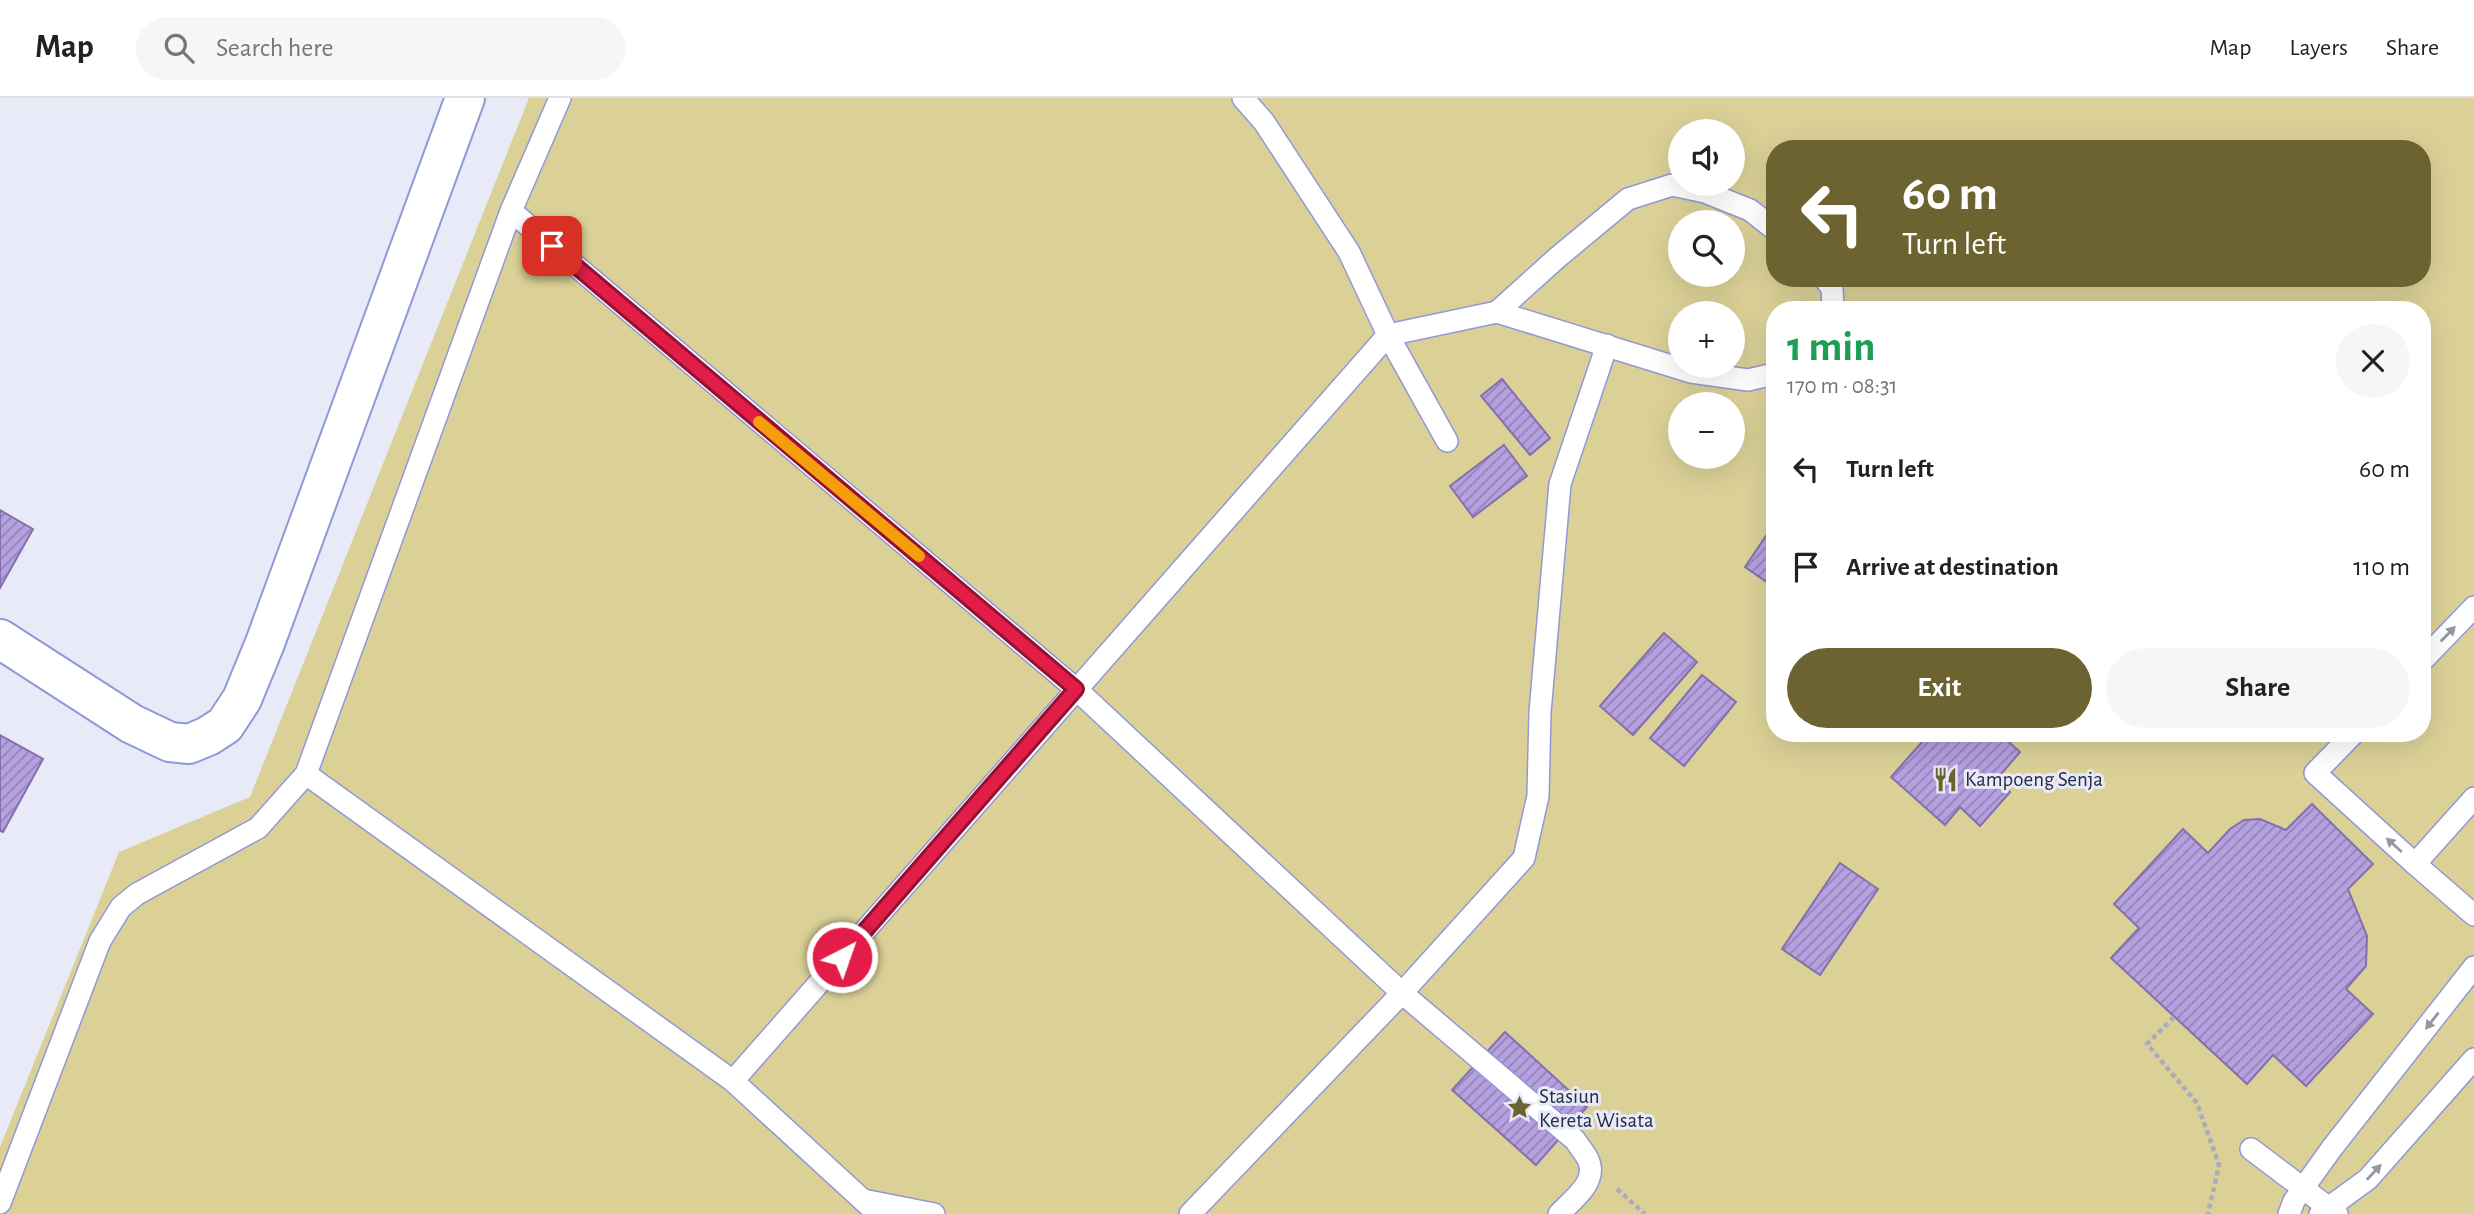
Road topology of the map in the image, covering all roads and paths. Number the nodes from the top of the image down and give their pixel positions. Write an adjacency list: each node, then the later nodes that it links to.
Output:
1 (466, 98): 12 (street)
2 (559, 98): 4 (lane)
3 (1243, 98): 7 (lane)
4 (511, 211): 14 (lane); 16 (lane)
5 (1766, 223): 6 (lane)
6 (1497, 312): 7 (lane); 8 (lane)
7 (1388, 335): 10 (lane); 14 (lane)
8 (1607, 345): 9 (lane); 21 (lane)
9 (1766, 376)
10 (1447, 441)
11 (2474, 607): 13 (lane, one-way to 11)
12 (0, 639)
13 (2431, 652)
14 (1076, 689): 21 (lane); 24 (lane)
15 (2345, 742): 18 (lane, one-way to 15)
16 (306, 774): 24 (lane); 27 (lane)
17 (2474, 798): 18 (lane)
18 (2415, 864): 19 (lane)
19 (2474, 915)
20 (2474, 967): 26 (lane, one-way to 26)
21 (1402, 993): 31 (lane); 32 (lane)
22 (2174, 1017): 33 (path)
23 (2474, 1059): 29 (lane, one-way to 23)
24 (733, 1082): 28 (lane)
25 (2251, 1149): 26 (lane)
26 (2304, 1187): 29 (lane); 34 (lane)
27 (0, 1203)
28 (871, 1207): 30 (lane)
29 (2329, 1212)
30 (934, 1214)
31 (1190, 1214)
32 (1559, 1214)
33 (2208, 1214)
34 (2289, 1214)

